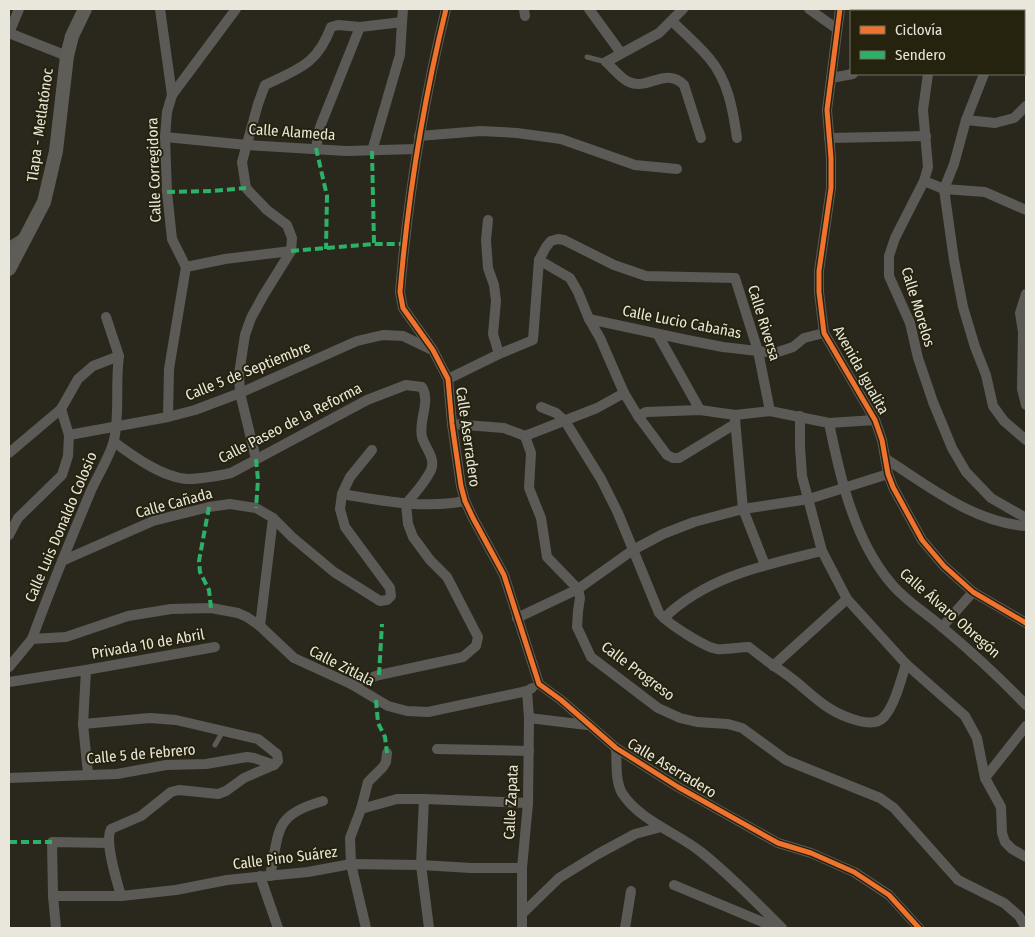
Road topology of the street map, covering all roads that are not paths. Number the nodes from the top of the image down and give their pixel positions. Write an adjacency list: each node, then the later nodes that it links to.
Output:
1 (19, 9): 15 (street)
2 (85, 9): 17 (main road, Tlapa - Metlatónoc)
3 (160, 9): 24 (street, Calle Corregidora)
4 (236, 9): 24 (street)
5 (402, 9): 12 (street)
6 (446, 9): 27 (street, Calle Aserradero)
7 (589, 9): 16 (street)
8 (683, 9): 11 (street)
9 (809, 9): 14 (street)
10 (840, 9): 14 (street, Avenida Igualita)
11 (672, 21): 16 (street); 31 (street)
12 (402, 22): 13 (street); 36 (street)
13 (360, 26): 33 (street); 34 (street)
14 (837, 29): 23 (street, Avenida Igualita)
15 (9, 33): 17 (street)
16 (621, 53): 19 (street)
17 (67, 56): 42 (main road, Tlapa - Metlatónoc)
18 (587, 57): 19 (lane)
19 (606, 62): 30 (street)
20 (850, 75): 23 (street)
21 (928, 75): 28 (street, Calle Morelos)
22 (984, 75): 26 (street)
23 (831, 78): 32 (street, Avenida Igualita)
24 (172, 95): 29 (street, Calle Corregidora)
25 (1026, 106): 26 (street)
26 (966, 120): 39 (street)
27 (419, 136): 35 (street, Calle Aserradero); 37 (street)
28 (926, 136): 32 (street); 38 (street, Calle Morelos)
29 (165, 137): 33 (street, Calle Alameda); 46 (street, Calle Corregidora)
30 (701, 138)
31 (737, 138)
32 (829, 138): 51 (street, Avenida Igualita)
33 (247, 144): 34 (street, Calle Alameda); 44 (street)
34 (316, 148): 36 (street, Calle Alameda)
35 (417, 149): 36 (street, Calle Alameda); 53 (street, Calle Aserradero)
36 (372, 151)
37 (677, 169)
38 (924, 181): 39 (street); 91 (street, Calle Morelos)
39 (944, 189): 40 (street); 77 (street)
40 (1026, 210)
41 (488, 220): 55 (street)
42 (28, 235): 43 (street); 47 (main road, Tlapa - Metlatónoc)
43 (9, 247)
44 (291, 251): 46 (street); 59 (street)
45 (539, 260): 50 (street); 54 (street, Calle Riversa); 55 (street)
46 (186, 267): 68 (street)
47 (9, 269)
48 (1026, 294): 58 (street)
49 (106, 318): 56 (street)
50 (589, 319): 52 (street, Calle Lucio Cabañas); 60 (street)
51 (824, 333): 54 (street, Calle Lucio Cabañas); 70 (street, Avenida Igualita)
52 (658, 335): 54 (street, Calle Lucio Cabañas); 64 (street)
53 (433, 350): 57 (street, Calle Aserradero); 59 (street, Calle 5 de Septiembre)
54 (758, 351): 65 (street, Calle Riversa)
55 (498, 354): 57 (street)
56 (119, 356): 63 (street); 74 (street, Calle Luis Donaldo Colosio)
57 (448, 379): 73 (street, Calle Aserradero)
58 (1024, 388): 61 (street)
59 (240, 393): 68 (street, Calle 5 de Septiembre); 81 (street)
60 (624, 393): 66 (street); 71 (street)
61 (1026, 405)
62 (541, 407): 71 (street)
63 (61, 409): 75 (street); 80 (street)
64 (700, 410): 66 (street); 69 (street)
65 (770, 411): 67 (street); 69 (street)
66 (638, 416): 69 (street)
67 (800, 416): 72 (street); 86 (street)
68 (168, 417): 74 (street, Calle 5 de Septiembre)
69 (735, 420): 89 (street)
70 (875, 420): 72 (street); 82 (street, Avenida Igualita)
71 (565, 421): 76 (street); 94 (street)
72 (830, 423): 84 (street, Calle Álvaro Obregón)
73 (452, 424): 76 (street); 87 (street, Calle Aserradero)
74 (116, 427): 75 (street, Calle 5 de Septiembre); 78 (street, Calle Luis Donaldo Colosio)
75 (69, 435): 93 (street)
76 (525, 436): 98 (street)
77 (1026, 440)
78 (114, 442): 81 (street, Calle Paseo de la Reforma); 96 (street, Calle Luis Donaldo Colosio)
79 (372, 450): 85 (street)
80 (9, 453)
81 (256, 459): 88 (street, Calle Paseo de la Reforma)
82 (886, 459): 83 (street, Avenida Igualita); 92 (street)
83 (888, 474): 84 (street); 99 (street, Avenida Igualita)
84 (845, 486): 86 (street); 105 (street, Calle Álvaro Obregón)
85 (342, 494): 88 (street); 90 (street, Calle Cañada)
86 (809, 499): 89 (street); 95 (street)
87 (466, 501): 88 (street); 101 (street, Calle Aserradero)
88 (406, 504): 113 (street)
89 (743, 509): 94 (street); 97 (street)
90 (273, 518): 96 (street, Calle Cañada); 104 (street)
91 (1026, 518)
92 (1026, 526)
93 (9, 535)
94 (633, 550): 98 (street); 102 (street)
95 (822, 551): 97 (street); 100 (street)
96 (62, 560): 106 (street, Calle Luis Donaldo Colosio)
97 (765, 565): 102 (street)
98 (578, 589): 101 (street); 156 (street, Calle Progreso)
99 (973, 592): 103 (street, Avenida Igualita); 105 (street)
100 (847, 599): 108 (street); 109 (street)
101 (517, 618): 114 (street, Calle Aserradero)
102 (664, 618): 109 (street)
103 (1026, 623)
104 (260, 626): 106 (street, Calle Zitlala); 113 (street, Calle Zitlala)
105 (942, 627): 116 (street, Calle Álvaro Obregón)
106 (32, 639): 110 (street, Calle Luis Donaldo Colosio)
107 (215, 647): 111 (street, Privada 10 de Abril)
108 (906, 664): 109 (street); 130 (street)
109 (773, 666)
110 (9, 668)
111 (86, 670): 112 (street, Privada 10 de Abril); 118 (street)
112 (9, 682)
113 (351, 684): 115 (street, Calle Zitlala)
114 (539, 684): 115 (street); 119 (street, Calle Aserradero)
115 (527, 691): 117 (street, Calle Zapata)
116 (1026, 705)
117 (529, 718): 119 (street); 125 (street, Calle Zapata)
118 (83, 724): 121 (street); 128 (street)
119 (587, 725): 123 (street, Calle Aserradero)
120 (1026, 726): 130 (street)
121 (223, 730): 122 (lane); 127 (street)
122 (215, 745)
123 (616, 748): 135 (street); 155 (street, Calle Aserradero)
124 (437, 749): 125 (street)
125 (529, 751): 133 (street, Calle Zapata)
126 (387, 754): 134 (street)
127 (274, 765): 128 (street, Calle 5 de Febrero); 136 (street)
128 (88, 774): 129 (street, Calle 5 de Febrero)
129 (9, 778)
130 (985, 778): 137 (street)
131 (424, 799): 133 (street); 134 (street); 139 (street)
132 (323, 800): 141 (street)
133 (528, 803): 140 (street, Calle Zapata)
134 (361, 809): 138 (street)
135 (662, 827): 146 (street); 154 (street)
136 (109, 843): 144 (street); 145 (street)
137 (1026, 857)
138 (351, 864): 139 (street, Calle Pino Suárez); 141 (street, Calle Pino Suárez); 149 (street)
139 (421, 865): 140 (street, Calle Pino Suárez); 150 (street)
140 (522, 868): 146 (street, Calle Zapata)
141 (265, 876): 145 (street, Calle Pino Suárez); 148 (street)
142 (674, 885): 153 (street)
143 (631, 891): 152 (street)
144 (53, 896): 145 (street, Calle Pino Suárez); 147 (street)
145 (120, 896)
146 (523, 913): 151 (street, Calle Zapata)
147 (56, 928)
148 (278, 928)
149 (366, 928)
150 (429, 928)
151 (522, 928)
152 (625, 928)
153 (777, 928)
154 (782, 928)
155 (919, 928)
156 (1026, 928)

